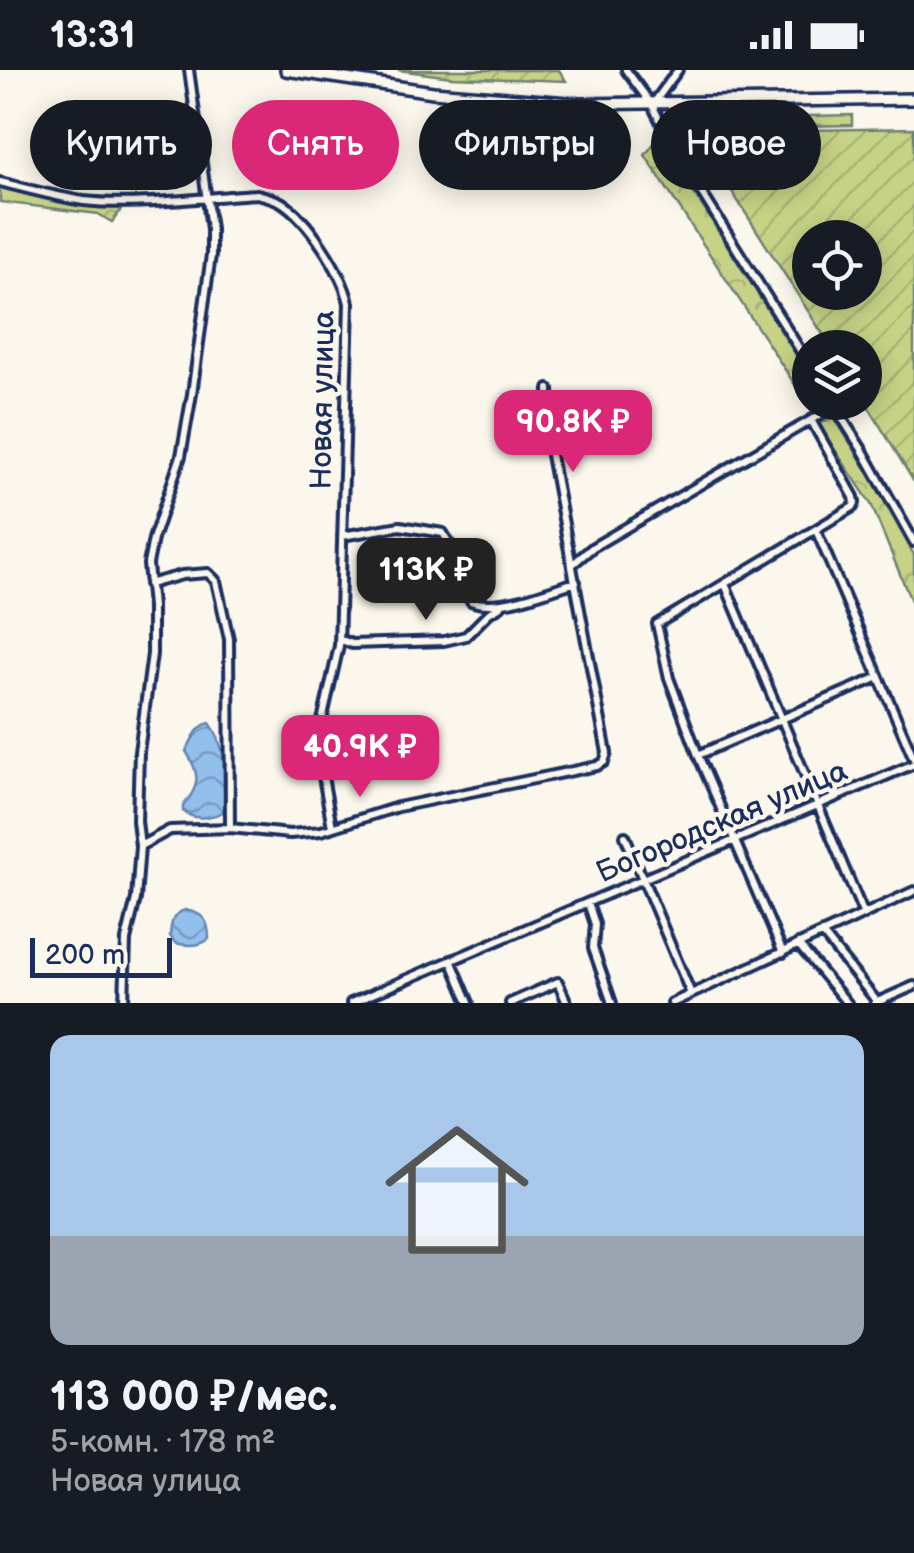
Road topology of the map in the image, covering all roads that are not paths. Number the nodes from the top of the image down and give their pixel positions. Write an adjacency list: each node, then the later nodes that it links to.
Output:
1 (189, 70): 12 (street)
2 (286, 70): 9 (main road)
3 (626, 70): 8 (street)
4 (678, 70): 6 (street)
5 (914, 99): 7 (main road)
6 (656, 100)
7 (821, 101)
8 (651, 104)
9 (651, 105)
10 (0, 182): 12 (street)
11 (699, 190): 13 (street)
12 (206, 197): 18 (street, Новая улица); 22 (street)
13 (792, 337)
14 (548, 389): 20 (street)
15 (811, 420): 17 (street); 20 (street)
16 (844, 420): 19 (street)
17 (816, 530): 23 (street); 26 (street)
18 (342, 536): 24 (street); 25 (street, Новая улица)
19 (914, 542)
20 (573, 564): 21 (street)
21 (576, 582): 24 (street); 32 (street)
22 (150, 584): 31 (street); 35 (street)
23 (725, 584): 27 (street); 28 (street)
24 (506, 602): 25 (street)
25 (339, 639): 32 (street, Новая улица)
26 (879, 677): 27 (street); 29 (street)
27 (782, 718): 28 (street); 30 (street)
28 (698, 755): 34 (street)
29 (914, 762): 30 (street, Богородская улица)
30 (817, 804): 34 (street, Богородская улица); 39 (street)
31 (230, 828): 32 (street); 35 (street)
32 (332, 828)
33 (626, 836): 36 (street)
34 (736, 839): 36 (street, Богородская улица); 42 (street)
35 (140, 846): 46 (street)
36 (642, 879): 38 (street, Богородская улица); 45 (street)
37 (914, 892): 39 (street)
38 (588, 904): 43 (street); 51 (street, Богородская улица)
39 (864, 915): 40 (street)
40 (822, 932): 41 (street); 54 (street)
41 (798, 944): 42 (street); 53 (street)
42 (782, 952): 45 (street)
43 (450, 960): 47 (street); 48 (street)
44 (914, 986): 54 (street)
45 (691, 994): 52 (street)
46 (124, 1003)
47 (351, 1003)
48 (469, 1003)
49 (510, 1003): 50 (street)
50 (567, 1003)
51 (612, 1003)
52 (672, 1003)
53 (847, 1003)
54 (876, 1003)

